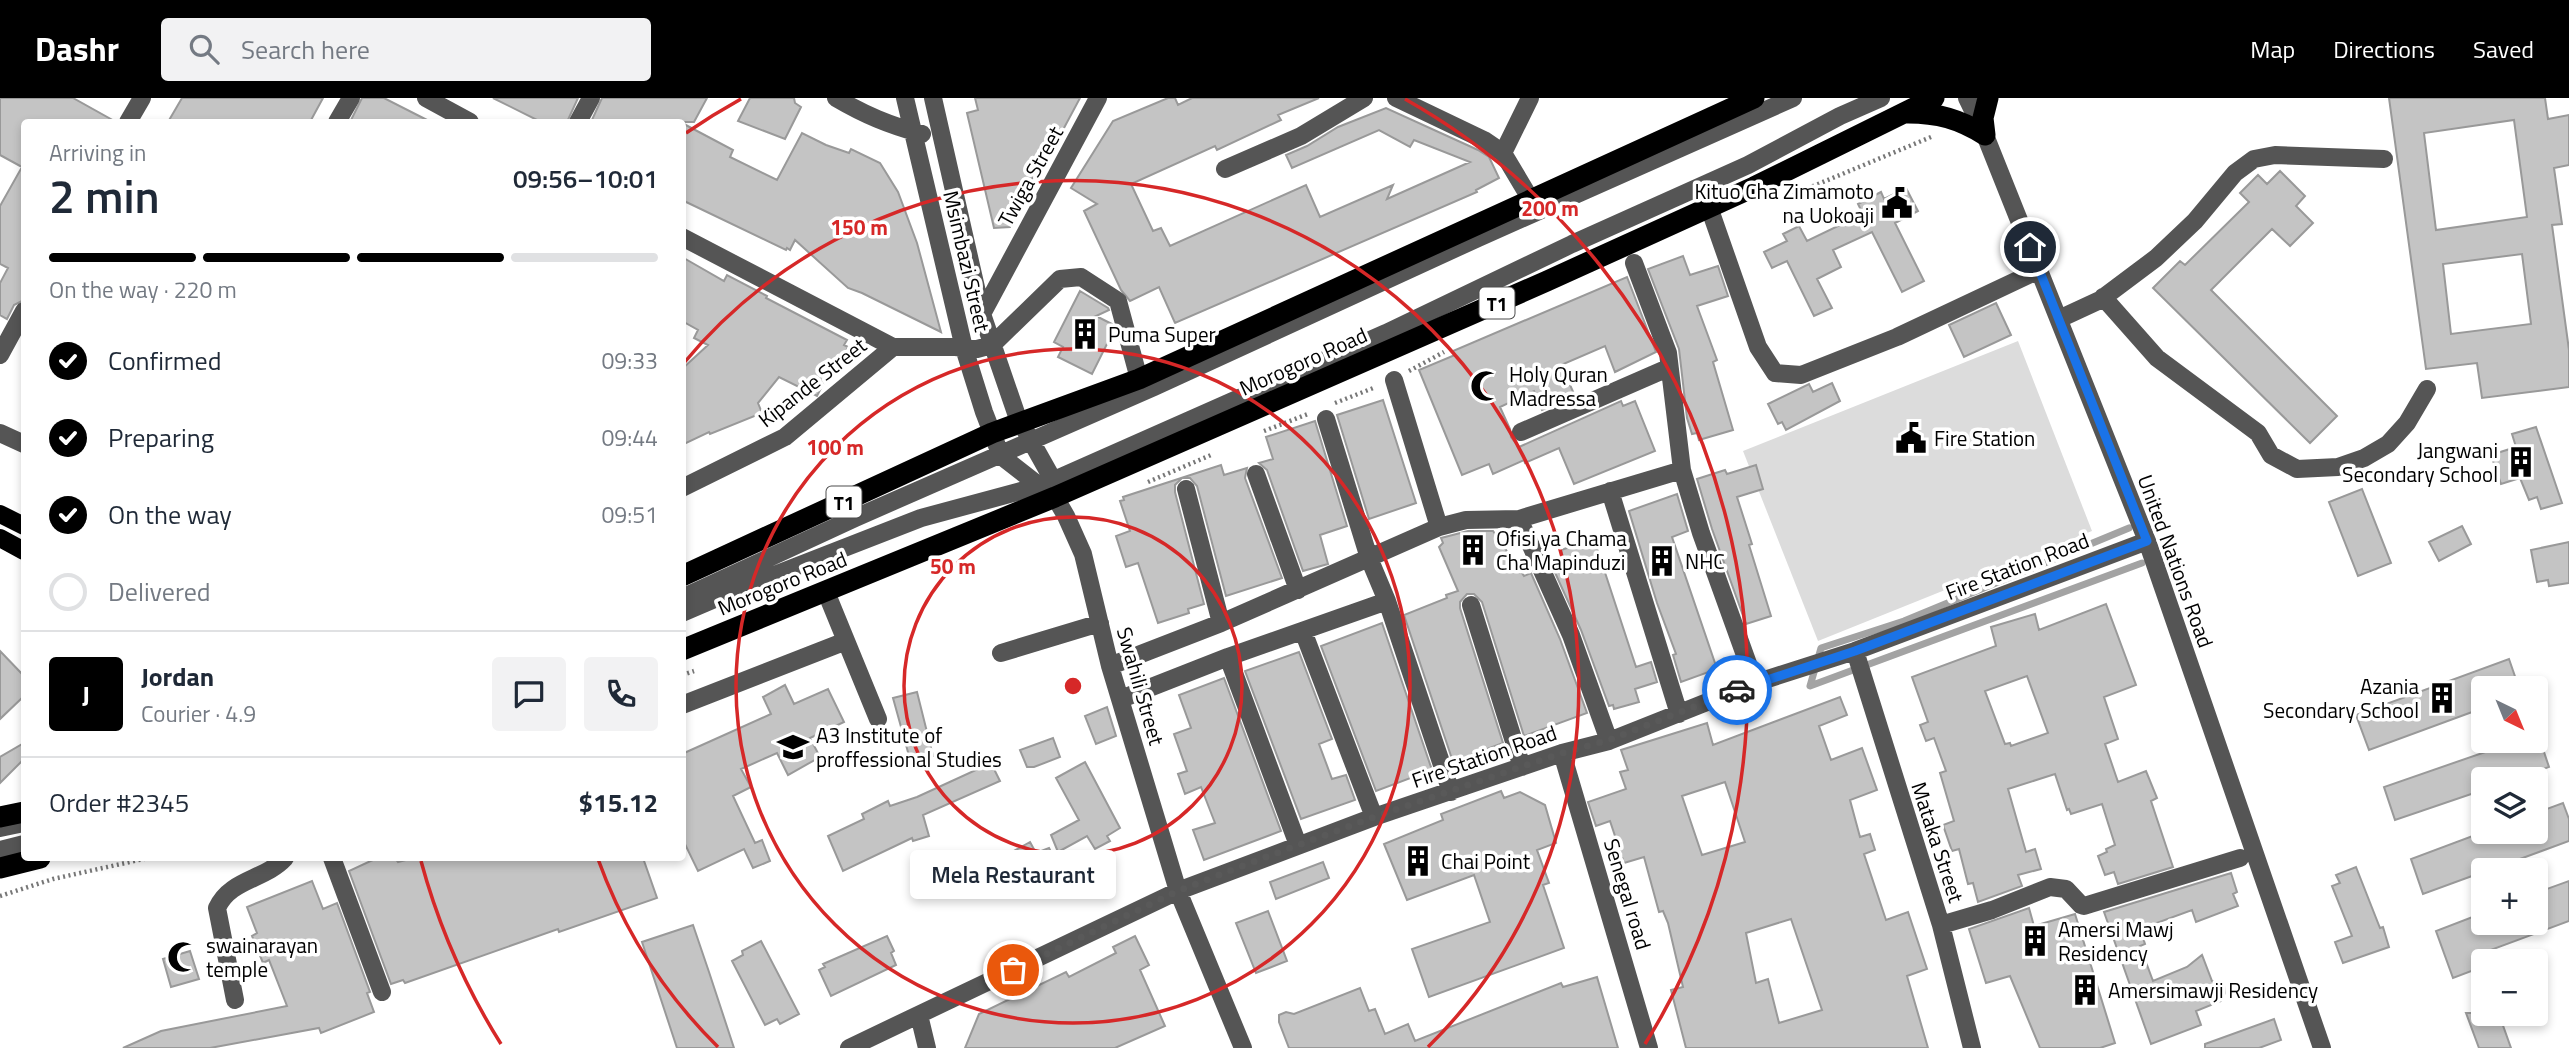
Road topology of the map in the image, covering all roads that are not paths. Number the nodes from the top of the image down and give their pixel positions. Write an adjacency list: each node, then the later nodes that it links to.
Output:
1 (142, 98): 22 (street)
2 (351, 98): 23 (street)
3 (426, 98): 24 (street)
4 (591, 98): 25 (street)
5 (836, 98): 26 (street)
6 (905, 98): 26 (street, Msimbazi Street)
7 (916, 98): 26 (street)
8 (925, 98): 26 (street)
9 (933, 98): 26 (street, Msimbazi Street)
10 (1098, 98): 37 (street, Twiga Street)
11 (1364, 98): 30 (street)
12 (1396, 98): 28 (street)
13 (1530, 98): 28 (street)
14 (1754, 98): 20 (highway, Morogoro Road / T1)
15 (1793, 98): 50 (street, Morogoro Road)
16 (1881, 98): 55 (street, Morogoro Road)
17 (1934, 98): 21 (highway, Morogoro Road / T1)
18 (1967, 98): 27 (street, United Nations Road)
19 (1988, 98): 27 (highway)
20 (1728, 103): 31 (highway, Morogoro Road / T1)
21 (1906, 113): 27 (highway); 32 (highway, Morogoro Road / T1)
22 (130, 119)
23 (339, 119)
24 (464, 119)
25 (580, 119)
26 (928, 135): 37 (street, Msimbazi Street); 41 (street, Msimbazi Street)
27 (1985, 135): 35 (street, United Nations Road)
28 (1503, 153): 31 (street)
29 (2384, 159): 36 (street)
30 (1225, 169)
31 (1531, 200): 44 (highway, Morogoro Road / T1)
32 (1709, 207): 35 (street); 55 (highway, Morogoro Road / T1)
33 (686, 239): 40 (street)
34 (1634, 263): 43 (street)
35 (2039, 270): 39 (street, United Nations Road)
36 (2103, 297): 39 (street); 46 (street)
37 (982, 314): 41 (street, Msimbazi Street)
38 (21, 316): 42 (street)
39 (2059, 319): 63 (street, United Nations Road)
40 (893, 347): 41 (street); 54 (street, Kipande Street)
41 (979, 347): 44 (street); 50 (street, Msimbazi Street); 50 (street, Msimbazi Street)
42 (0, 355)
43 (1668, 368): 48 (street); 52 (street)
44 (1139, 379): 50 (highway, Morogoro Road / T1)
45 (1394, 380): 61 (street)
46 (2427, 389)
47 (1326, 419): 65 (street)
48 (1521, 432)
49 (0, 433): 51 (street)
50 (1012, 438): 55 (street, Swahili Street); 55 (street); 66 (highway, Morogoro Road / T1); 69 (street, Morogoro Road)
51 (21, 443)
52 (1682, 470): 57 (street); 82 (street)
53 (1256, 474): 67 (street)
54 (686, 486)
55 (1049, 488): 68 (highway, Morogoro Road / T1); 72 (street, Morogoro Road); 73 (street, Swahili Street)
56 (1186, 489): 74 (street)
57 (1609, 491): 59 (street); 85 (street)
58 (0, 514): 60 (main road)
59 (1519, 519): 61 (street); 87 (street)
60 (21, 524)
61 (1439, 527): 65 (street)
62 (0, 538): 64 (main road)
63 (2147, 541): 78 (street, Fire Station Road); 114 (street, United Nations Road)
64 (21, 549)
65 (1369, 558): 67 (street); 70 (street)
66 (686, 574)
67 (1298, 590): 74 (street)
68 (826, 592): 76 (street); 77 (highway, Morogoro Road / T1)
69 (686, 595)
70 (1387, 601): 75 (street); 90 (street)
71 (1471, 605): 89 (street)
72 (686, 611)
73 (1100, 623): 79 (street); 81 (street, Swahili Street)
74 (1221, 623): 81 (street)
75 (1303, 631): 80 (street); 93 (street)
76 (846, 641): 84 (street); 86 (street)
77 (686, 648)
78 (1855, 651): 82 (street, Fire Station Road); 105 (street, Mataka Street)
79 (1001, 653)
80 (1228, 657): 83 (street); 97 (street)
81 (1110, 666): 83 (street, Swahili Street)
82 (1755, 683): 85 (street, Fire Station Road)
83 (1121, 699): 104 (street, Swahili Street)
84 (686, 703)
85 (1679, 714): 87 (street, Fire Station Road)
86 (878, 719)
87 (1609, 740): 88 (street, Fire Station Road)
88 (1562, 753): 89 (street, Fire Station Road); 112 (street, Senegal road)
89 (1522, 767): 90 (street, Fire Station Road)
90 (1451, 792): 93 (street, Fire Station Road)
91 (21, 813): 92 (highway)
92 (0, 817)
93 (1374, 817): 97 (street, Fire Station Road)
94 (21, 824): 95 (street)
95 (0, 828)
96 (21, 845): 98 (street)
97 (1298, 845): 104 (street, Fire Station Road)
98 (0, 850)
99 (2240, 859): 105 (street)
100 (27, 861): 103 (highway)
101 (281, 861): 107 (street)
102 (333, 861): 106 (street)
103 (0, 867)
104 (1178, 891): 108 (street, Fire Station Road); 111 (street, Swahili Street)
105 (1941, 925): 113 (street, Mataka Street)
106 (382, 992)
107 (235, 1000)
108 (919, 1015): 109 (street, Fire Station Road); 110 (street)
109 (849, 1048)
110 (927, 1048)
111 (1243, 1048)
112 (1650, 1048)
113 (1972, 1048)
114 (2322, 1048)

